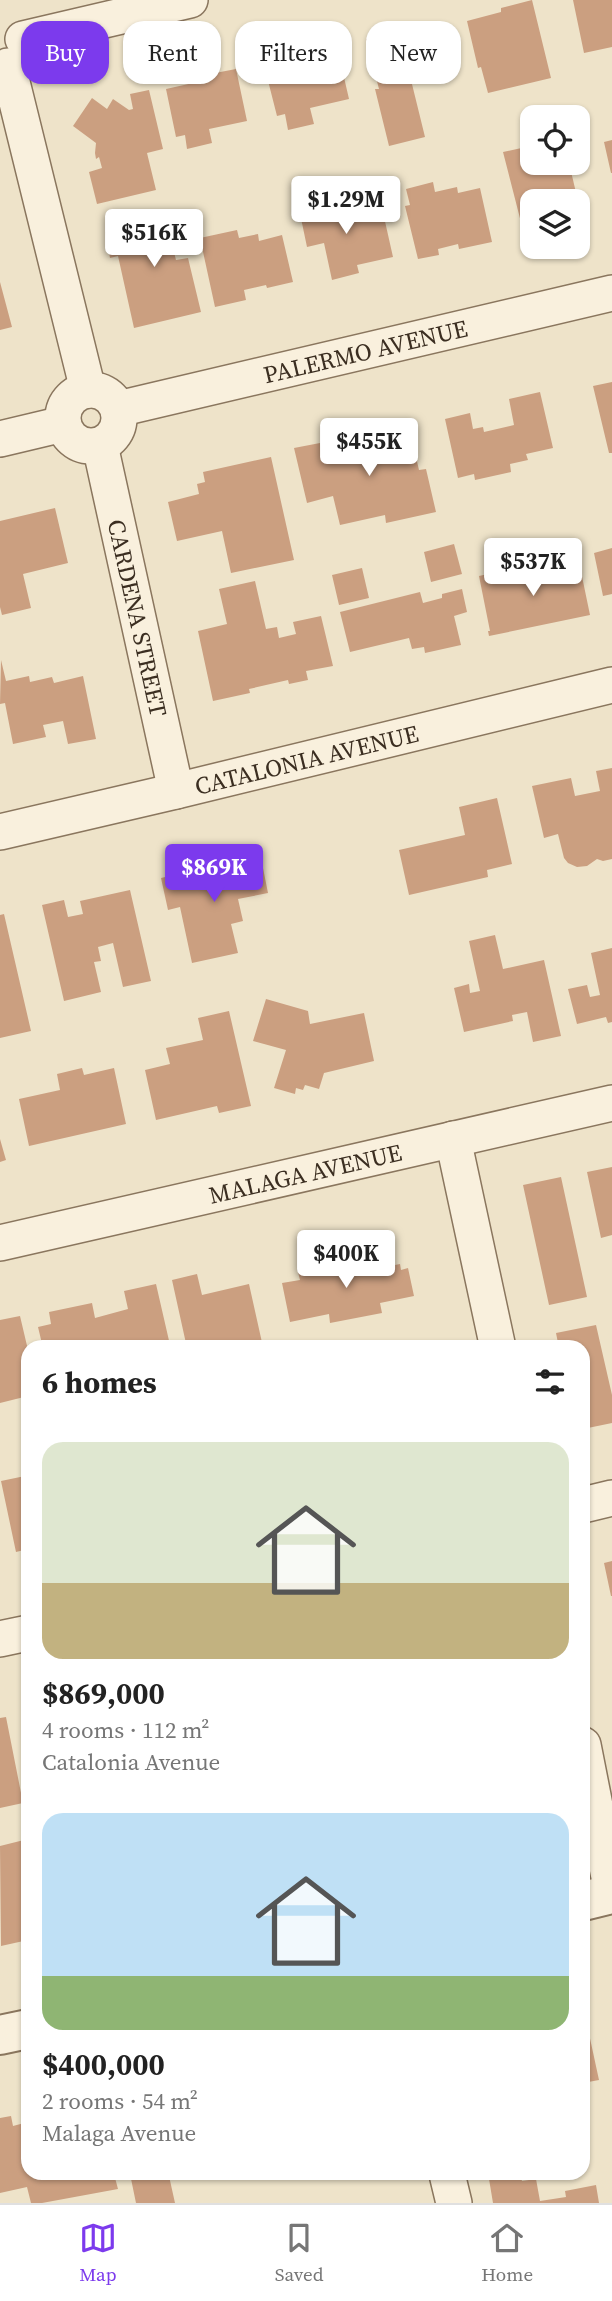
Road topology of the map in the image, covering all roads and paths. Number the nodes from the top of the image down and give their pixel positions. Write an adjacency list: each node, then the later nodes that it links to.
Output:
1 (190, 0): 2 (street)
2 (8, 49): 4 (street)
3 (612, 293): 5 (street, PALERMO AVENUE)
4 (88, 390): 5 (street); 6 (street)
5 (118, 409): 8 (street)
6 (63, 424): 7 (street); 8 (street)
7 (0, 439)
8 (100, 445): 10 (street, CARDENA STREET)
9 (612, 685): 10 (street, CATALONIA AVENUE)
10 (176, 791): 11 (street, CATALONIA AVENUE)
11 (0, 832)
12 (612, 1103): 13 (street, MALAGA AVENUE)
13 (453, 1139): 14 (street, MALAGA AVENUE); 15 (street)
14 (0, 1243)
15 (496, 1340)
16 (612, 1499): 17 (street)
17 (590, 1504)
18 (21, 1634): 19 (street)
19 (0, 1639)
20 (590, 1781): 21 (street)
21 (612, 1893): 22 (street)
22 (590, 1899)
23 (21, 2030): 24 (street)
24 (0, 2035)
25 (448, 2180): 26 (street)
26 (454, 2203)

